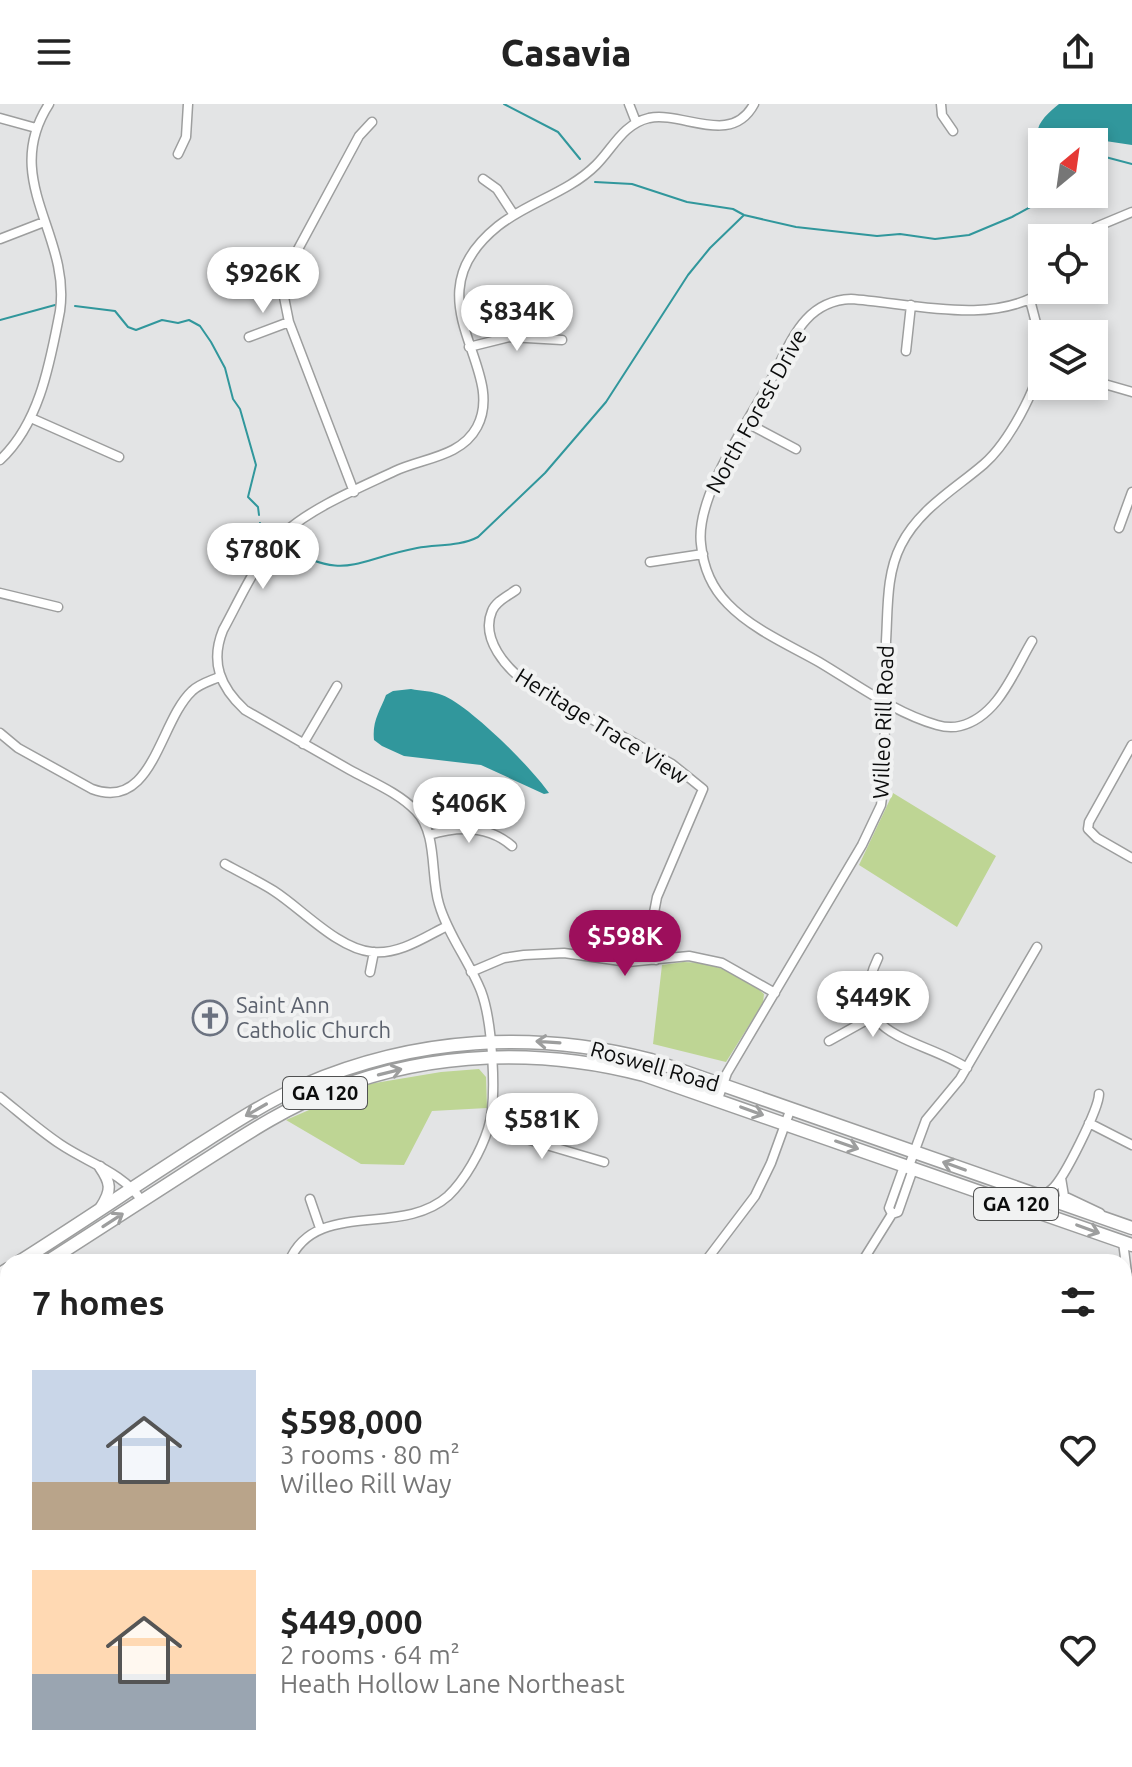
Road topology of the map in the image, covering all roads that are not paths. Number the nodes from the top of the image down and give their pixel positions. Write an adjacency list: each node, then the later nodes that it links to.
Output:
1 (49, 104): 9 (street)
2 (188, 104): 11 (street)
3 (629, 104): 8 (street)
4 (754, 104): 8 (street)
5 (941, 104): 10 (street)
6 (0, 118): 9 (street)
7 (372, 122): 20 (street)
8 (636, 122): 14 (street)
9 (36, 128): 15 (street)
10 (953, 131)
11 (178, 154)
12 (483, 179): 14 (street)
13 (1132, 212): 16 (street)
14 (514, 215): 23 (street)
15 (44, 222): 17 (street); 28 (street)
16 (1103, 224)
17 (0, 239)
18 (1028, 301): 19 (street, North Forest Drive)
19 (911, 305): 24 (street); 29 (street, North Forest Drive)
20 (289, 322): 21 (street); 33 (street)
21 (249, 337)
22 (562, 340): 23 (street)
23 (469, 347): 33 (street)
24 (906, 351)
25 (1108, 385): 26 (street)
26 (1132, 392)
27 (1028, 396): 44 (street, Willeo Rill Road)
28 (31, 418): 31 (street); 32 (street)
29 (747, 423): 30 (street); 36 (street, North Forest Drive)
30 (796, 449)
31 (119, 457)
32 (0, 460)
33 (354, 492): 42 (street)
34 (1132, 492): 35 (street)
35 (1119, 528)
36 (703, 554): 37 (street); 44 (street, North Forest Drive)
37 (650, 562)
38 (516, 590): 56 (street, Heritage Trace View)
39 (0, 593): 40 (street)
40 (58, 607)
41 (1032, 641): 44 (street, North Forest Drive)
42 (219, 677): 45 (street); 46 (street)
43 (337, 686): 46 (street)
44 (884, 700): 59 (street, Willeo Rill Road)
45 (0, 733)
46 (303, 744): 48 (street)
47 (1132, 745): 50 (street)
48 (429, 835): 49 (street); 52 (street)
49 (512, 846)
50 (1132, 858)
51 (225, 864): 54 (street)
52 (447, 926): 54 (street); 58 (street)
53 (1037, 947): 64 (street)
54 (374, 952): 57 (street)
55 (878, 958): 60 (street)
56 (656, 960): 58 (street); 59 (street)
57 (370, 972)
58 (471, 972): 61 (street)
59 (775, 993): 65 (street, Willeo Rill Road)
60 (874, 1016): 62 (street); 64 (street)
61 (490, 1041): 63 (street); 65 (highway, Roswell Road / GA 120, one-way to 61); 79 (highway, Roswell Road / GA 120, one-way to 79)
62 (829, 1041)
63 (491, 1057): 68 (highway, Roswell Road / GA 120); 72 (street); 82 (highway, Roswell Road / GA 120, one-way to 63)
64 (967, 1068): 74 (street)
65 (723, 1084): 68 (street, Willeo Rill Road); 69 (highway, Roswell Road / GA 120)
66 (1099, 1094): 71 (street)
67 (0, 1097): 77 (street)
68 (718, 1099): 70 (highway, Roswell Road / GA 120, one-way to 70)
69 (791, 1108): 70 (street); 74 (highway, Roswell Road / GA 120)
70 (786, 1123): 76 (highway, Roswell Road / GA 120, one-way to 76); 91 (street)
71 (1089, 1123): 73 (street); 78 (street)
72 (489, 1128): 75 (street); 85 (street)
73 (1132, 1145)
74 (913, 1151): 76 (street); 80 (highway, Roswell Road / GA 120, one-way to 74)
75 (604, 1162)
76 (909, 1166): 87 (highway, Roswell Road / GA 120, one-way to 87); 92 (street)
77 (100, 1167): 79 (street); 83 (main road)
78 (1061, 1178): 80 (street); 84 (street)
79 (133, 1189): 82 (street); 83 (highway, Roswell Road / GA 120)
80 (1040, 1196): 84 (highway, Roswell Road / GA 120)
81 (310, 1199): 85 (street)
82 (142, 1201): 89 (highway, Roswell Road / GA 120, one-way to 82)
83 (99, 1210): 88 (highway, Roswell Road / GA 120)
84 (1114, 1222): 86 (highway, Roswell Road / GA 120)
85 (320, 1228): 90 (street)
86 (1132, 1228)
87 (1128, 1243)
88 (31, 1254)
89 (59, 1254)
90 (294, 1254)
91 (711, 1254)
92 (867, 1254)

